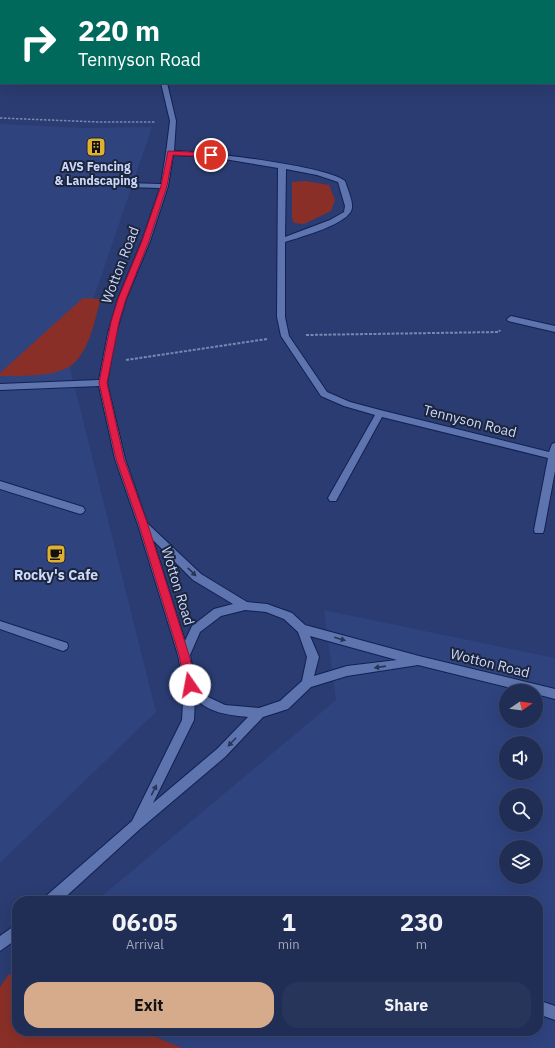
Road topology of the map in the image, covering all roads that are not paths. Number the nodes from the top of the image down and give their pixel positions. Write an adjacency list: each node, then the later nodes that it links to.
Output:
1 (164, 84): 2 (street, Wotton Road)
2 (170, 153): 3 (street); 5 (street, Wotton Road)
3 (282, 166): 6 (street, Tennyson Road); 6 (street)
4 (127, 185): 5 (street)
5 (164, 186): 9 (street, Wotton Road)
6 (282, 241): 11 (street, Tennyson Road)
7 (511, 319): 8 (street)
8 (555, 329)
9 (103, 383): 10 (street); 16 (street, Wotton Road)
10 (0, 387)
11 (380, 414): 12 (street, Tennyson Road); 14 (street)
12 (554, 451): 17 (street, Tennyson Road)
13 (0, 486): 15 (street)
14 (333, 498)
15 (80, 510)
16 (143, 525): 18 (street, Wotton Road, one-way to 18); 22 (street, Wotton Road)
17 (539, 530)
18 (244, 606): 20 (street, Wotton Road); 22 (street, Wotton Road)
19 (0, 625): 21 (street)
20 (302, 629): 23 (street, Wotton Road, one-way to 23); 24 (street, Wotton Road)
21 (63, 646)
22 (184, 655): 25 (street, Wotton Road)
23 (419, 661): 24 (street, Wotton Road, one-way to 24); 26 (street, Wotton Road)
24 (307, 683): 27 (street, Wotton Road)
25 (190, 685): 27 (street, Wotton Road); 28 (street, one-way to 25)
26 (555, 694)
27 (259, 713): 28 (street, one-way to 28)
28 (136, 824): 29 (street)
29 (57, 896)
30 (12, 934): 31 (street)
31 (0, 944)
32 (543, 1009): 33 (street)
33 (555, 1013)

